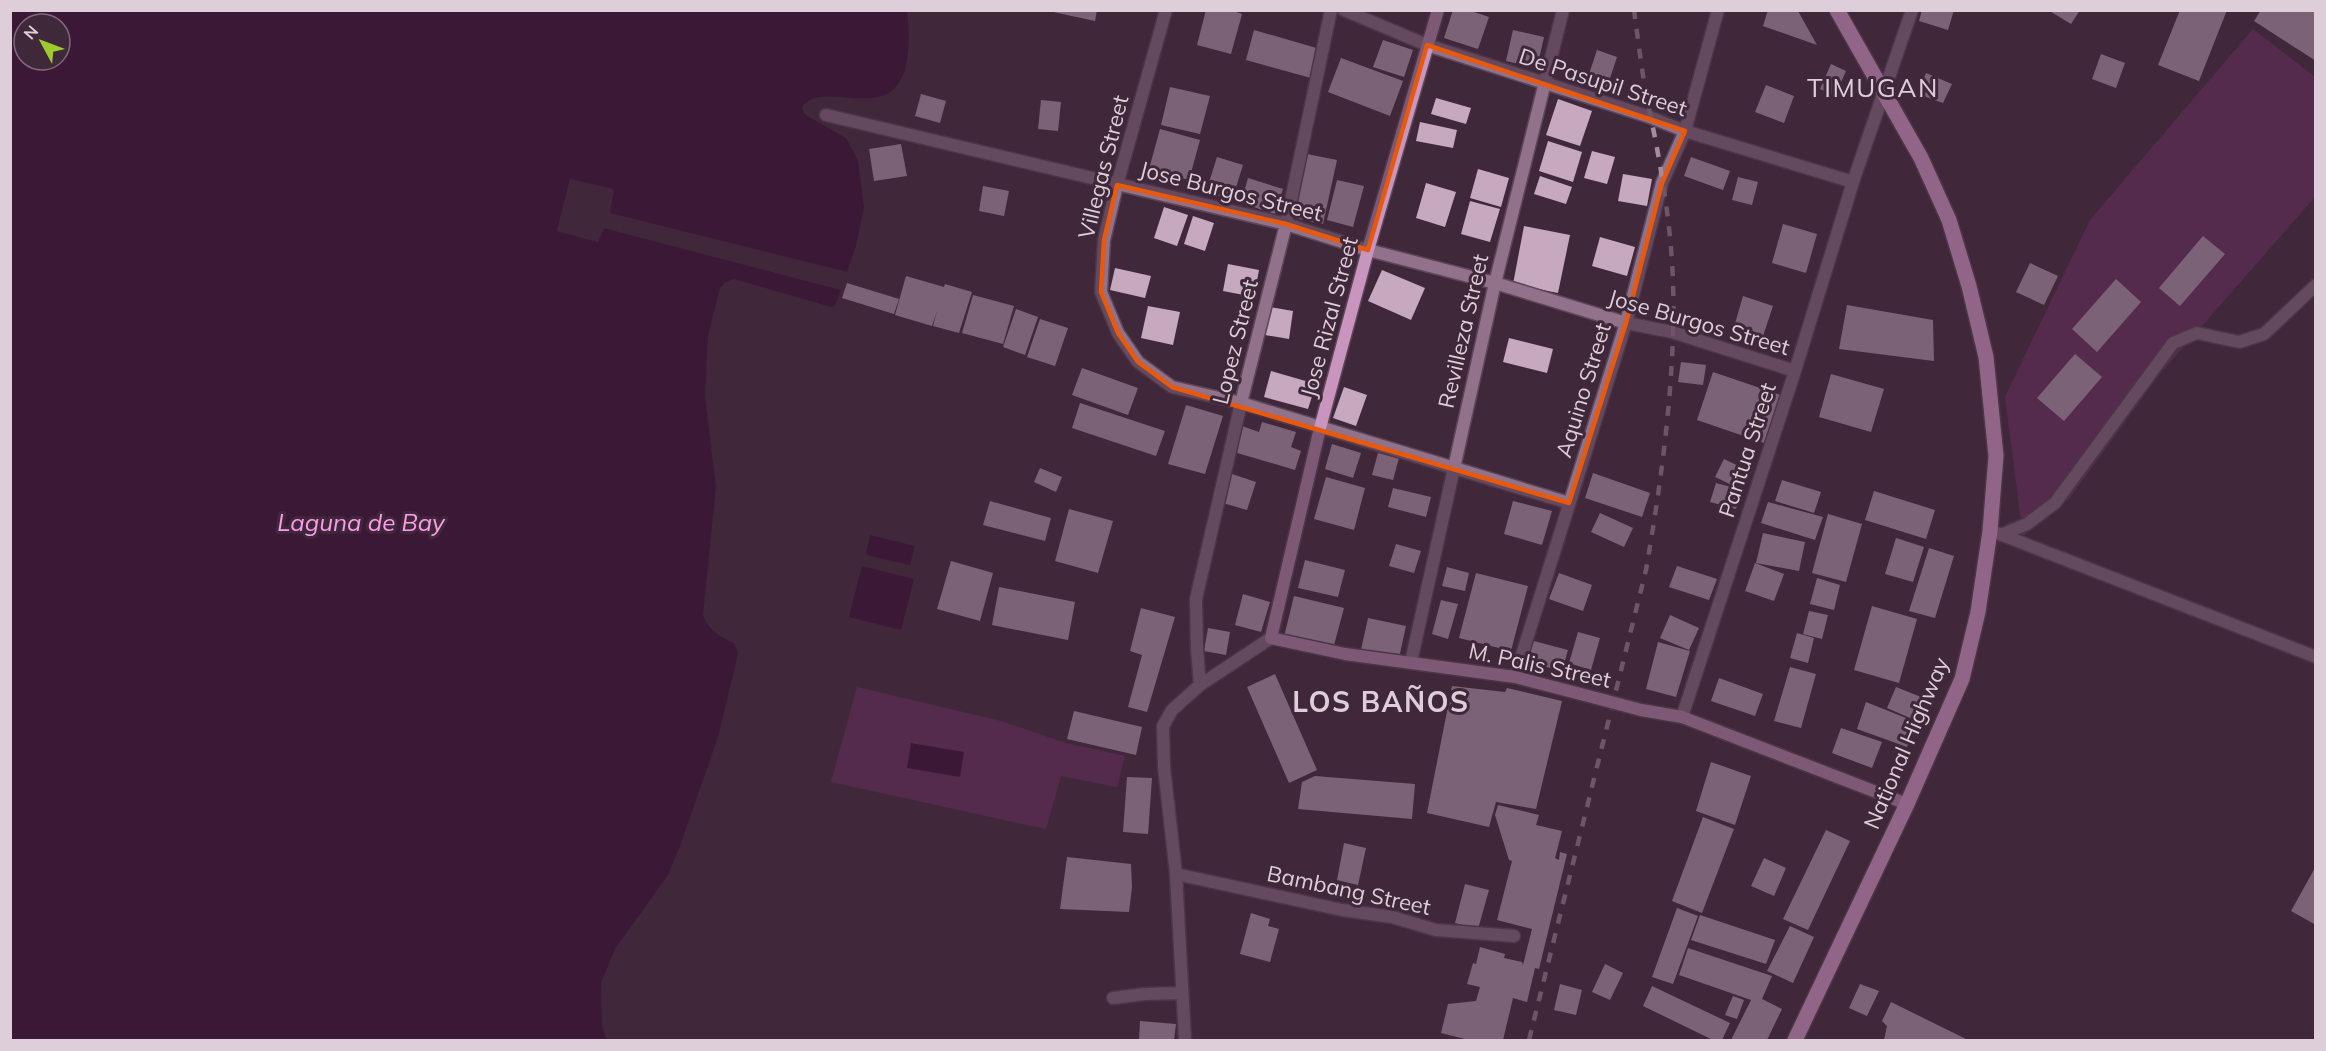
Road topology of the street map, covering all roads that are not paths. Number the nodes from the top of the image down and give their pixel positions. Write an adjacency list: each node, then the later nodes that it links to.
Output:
1 (1166, 10): 15 (street, Villegas Street)
2 (1331, 10): 16 (street, Lopez Street)
3 (1344, 10): 9 (street, De Pasupil Street)
4 (1438, 10): 9 (main road, Jose Rizal Street)
5 (1563, 10): 10 (street, Revilleza Street)
6 (1718, 10): 13 (street, Aquino Street)
7 (1837, 10): 11 (main road, National Highway)
8 (1912, 10): 11 (street, Pantua Street)
9 (1427, 45): 10 (street, De Pasupil Street); 17 (main road, Jose Rizal Street)
10 (1546, 85): 13 (street, De Pasupil Street); 18 (street, Revilleza Street)
11 (1885, 92): 14 (street, Pantua Street); 26 (main road, National Highway)
12 (826, 115): 15 (street, Jose Burgos Street)
13 (1685, 131): 14 (street, De Pasupil Street); 20 (street, Aquino Street)
14 (1853, 182): 21 (street, Pantua Street)
15 (1117, 184): 16 (street, Jose Burgos Street); 22 (street, Villegas Street)
16 (1286, 224): 17 (street, Jose Burgos Street); 22 (street, Lopez Street)
17 (1368, 250): 18 (street, Jose Burgos Street); 23 (main road, Jose Rizal Street)
18 (1494, 283): 20 (street, Jose Burgos Street); 24 (street, Revilleza Street)
19 (2316, 285): 26 (street)
20 (1626, 323): 21 (street, Jose Burgos Street); 25 (street, Aquino Street)
21 (1795, 371): 32 (street, Pantua Street)
22 (1241, 404): 23 (street, Villegas Street); 31 (street, Lopez Street)
23 (1320, 428): 24 (street, Villegas Street); 27 (main road, Jose Rizal Street)
24 (1454, 468): 25 (street, Villegas Street); 29 (street, Revilleza Street)
25 (1569, 503): 30 (street, Aquino Street)
26 (1995, 533): 28 (street); 33 (main road, National Highway)
27 (1271, 638): 29 (main road, M. Palis Street); 31 (street)
28 (2316, 657)
29 (1412, 662): 30 (main road, M. Palis Street)
30 (1515, 677): 32 (main road, M. Palis Street, bridge)
31 (1200, 685): 34 (street)
32 (1682, 717): 33 (main road, M. Palis Street)
33 (1907, 804): 39 (main road, National Highway)
34 (1176, 874): 35 (street, Bambang Street); 36 (street)
35 (1514, 936)
36 (1182, 993): 37 (street); 38 (street)
37 (1113, 998)
38 (1185, 1041)
39 (1795, 1041)

